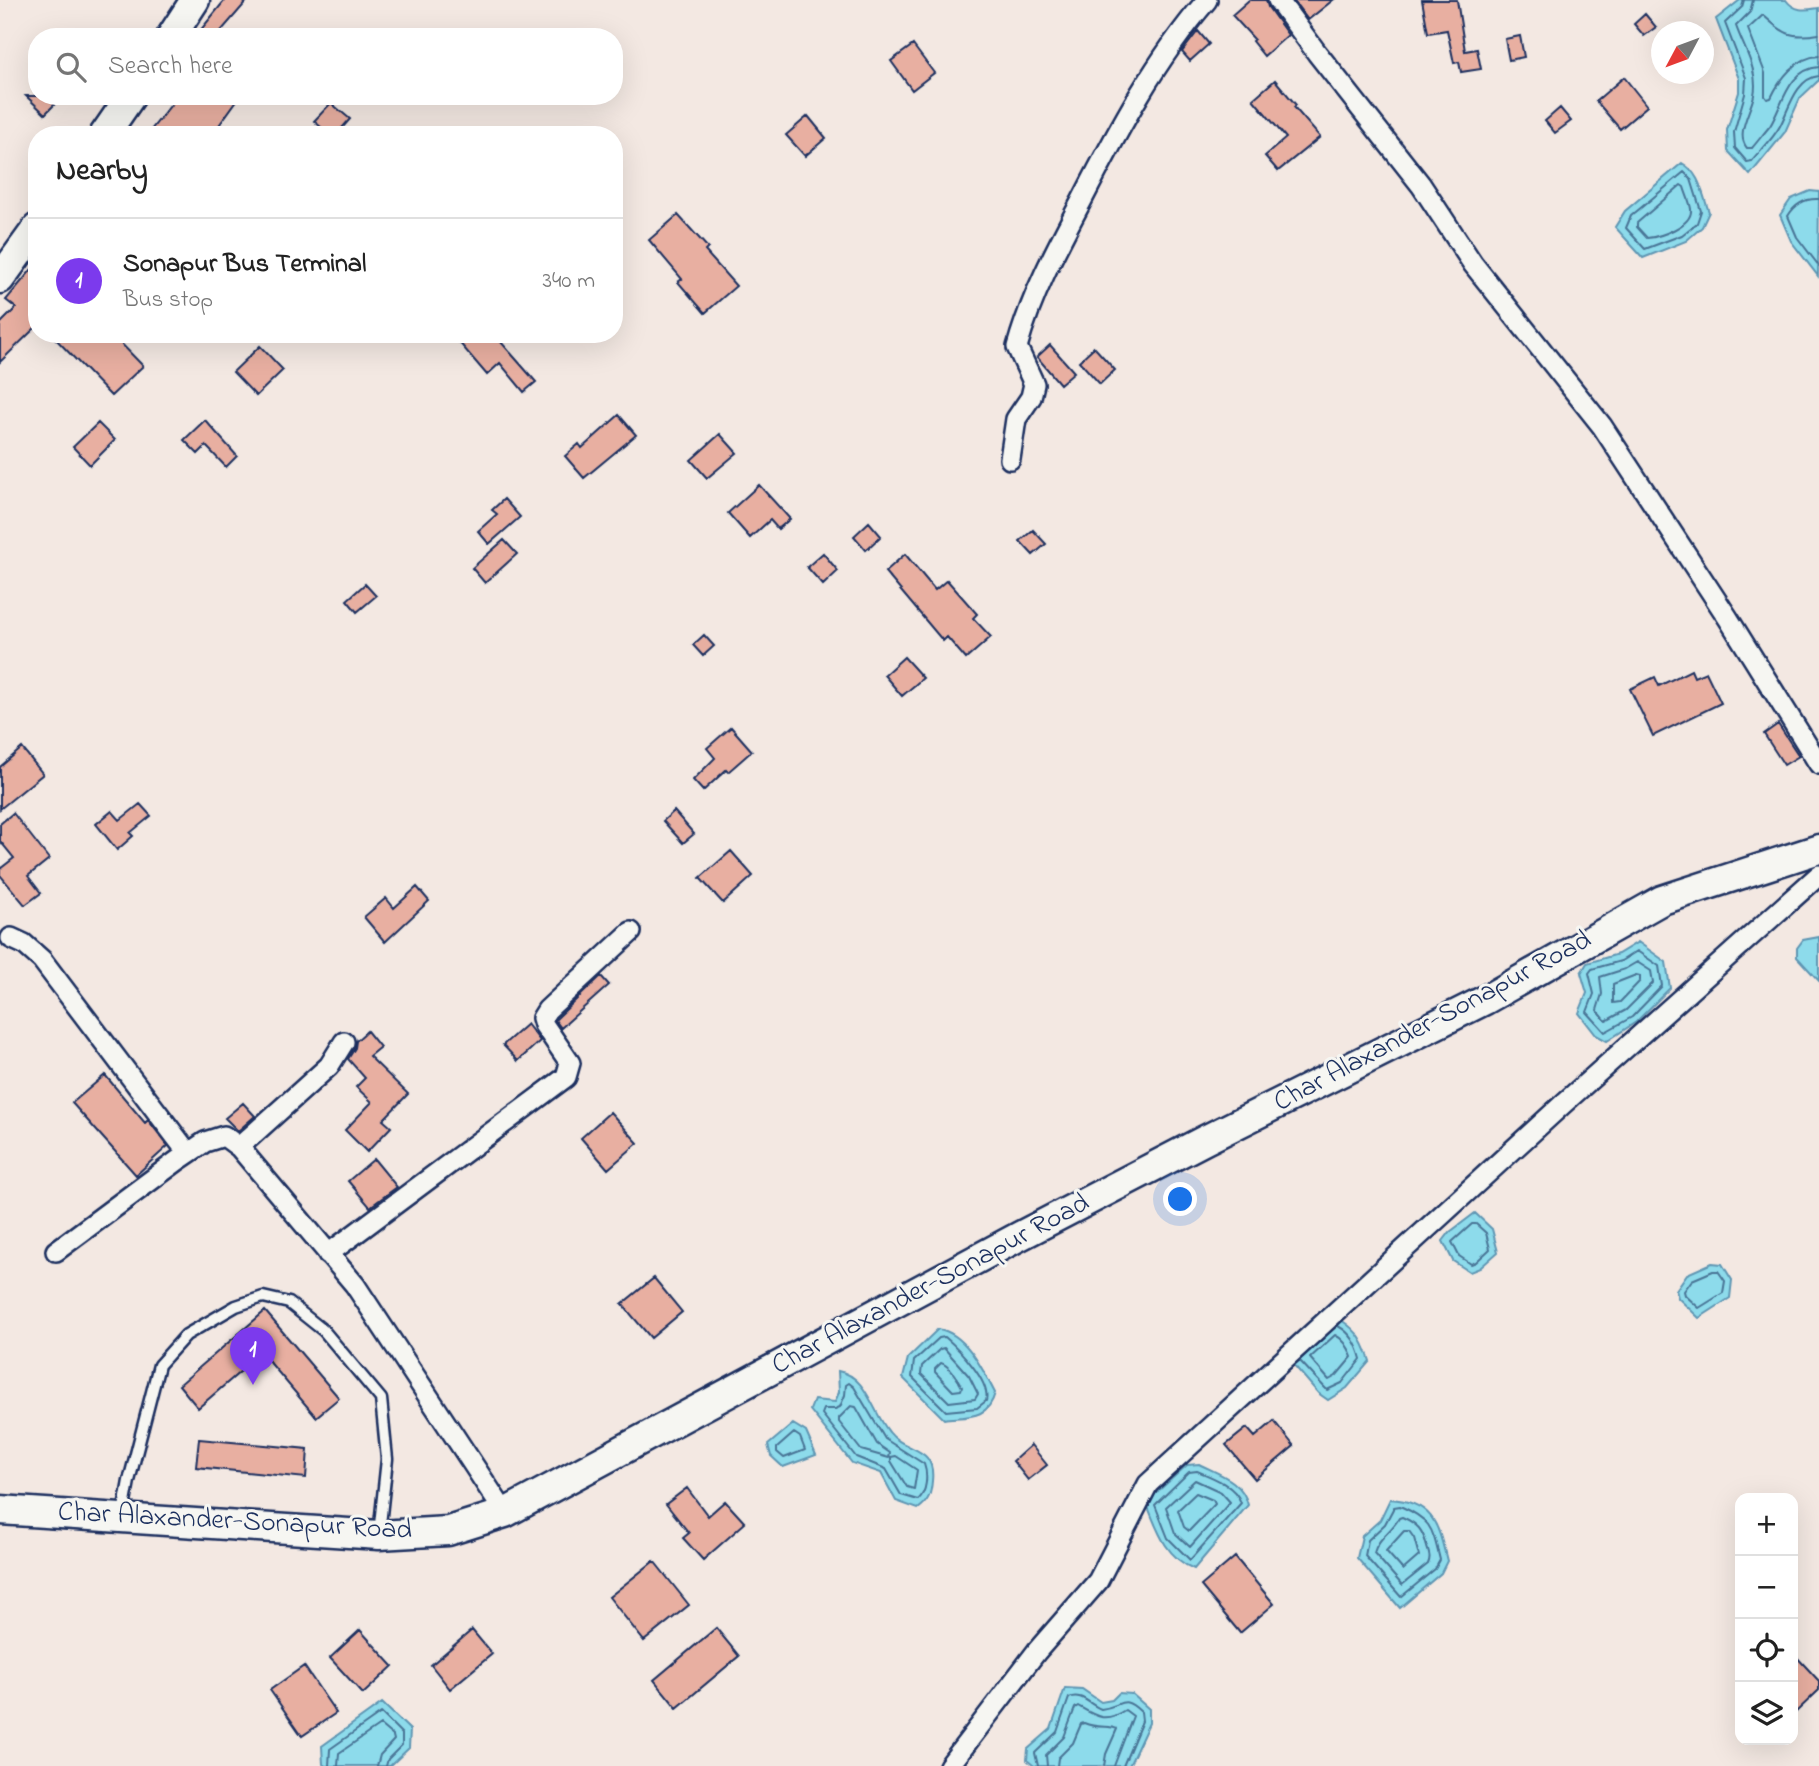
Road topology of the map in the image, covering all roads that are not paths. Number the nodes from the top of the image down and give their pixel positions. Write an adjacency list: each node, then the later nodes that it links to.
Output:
1 (195, 0): 4 (main road)
2 (1207, 0): 9 (street)
3 (1278, 0): 10 (street)
4 (177, 28)
5 (125, 105): 6 (main road)
6 (110, 126)
7 (28, 240): 8 (main road)
8 (0, 278)
9 (1010, 459)
10 (1819, 764)
11 (1819, 849): 21 (main road, Char Alaxander-Sonapur Road)
12 (1819, 874): 24 (street)
13 (631, 932): 19 (street)
14 (11, 938): 17 (street)
15 (344, 1042): 16 (street)
16 (239, 1147): 17 (street); 19 (street)
17 (188, 1153): 18 (street)
18 (56, 1251)
19 (328, 1254): 21 (street)
20 (0, 1510): 22 (main road, Char Alaxander-Sonapur Road)
21 (505, 1513): 23 (main road, Char Alaxander-Sonapur Road)
22 (122, 1517): 23 (main road, Char Alaxander-Sonapur Road); 23 (lane)
23 (379, 1535)
24 (949, 1766)

